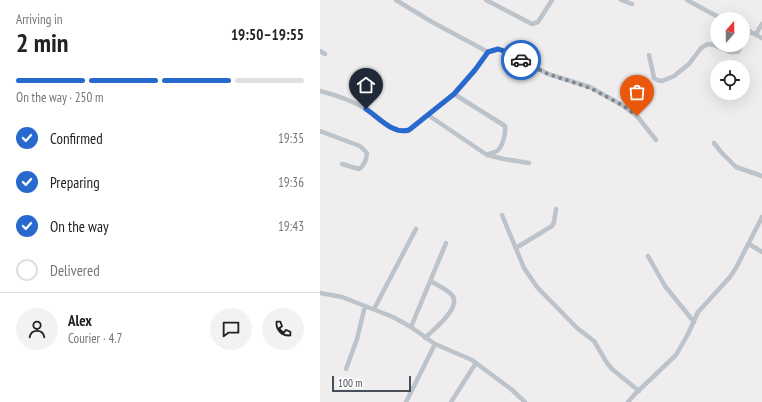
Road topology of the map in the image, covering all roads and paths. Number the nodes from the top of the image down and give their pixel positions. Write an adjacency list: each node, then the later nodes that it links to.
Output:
1 (396, 0): 14 (street)
2 (486, 0): 3 (street)
3 (552, 0)
4 (621, 0): 6 (street)
5 (687, 0): 7 (street)
6 (632, 4)
7 (710, 12)
8 (762, 24): 10 (street)
9 (750, 31): 10 (street)
10 (756, 34): 11 (street)
11 (762, 38)
12 (710, 45): 16 (street)
13 (320, 51): 15 (street)
14 (488, 52): 18 (street); 21 (street)
15 (325, 54)
16 (649, 55)
17 (320, 90): 19 (street)
18 (454, 94): 19 (street); 23 (street)
19 (428, 115): 23 (street)
20 (320, 131): 25 (street)
21 (656, 140)
22 (714, 142): 26 (street)
23 (487, 155): 24 (street)
24 (529, 163)
25 (342, 164)
26 (762, 176)
27 (556, 209): 33 (street)
28 (502, 215): 33 (street)
29 (762, 218): 32 (street)
30 (416, 229): 39 (street)
31 (446, 243): 36 (street)
32 (749, 244): 34 (street); 40 (street)
33 (516, 248): 46 (street)
34 (762, 252)
35 (648, 256): 40 (street)
36 (430, 281): 41 (street); 42 (street)
37 (320, 294): 38 (street)
38 (365, 306): 39 (street); 45 (street)
39 (374, 309): 41 (street)
40 (694, 322): 46 (street)
41 (411, 327): 42 (street)
42 (425, 338): 43 (street)
43 (435, 344): 44 (street); 47 (street)
44 (476, 363): 48 (street); 49 (street)
45 (346, 369)
46 (639, 391): 50 (street)
47 (406, 402)
48 (451, 402)
49 (526, 402)
50 (628, 402)

